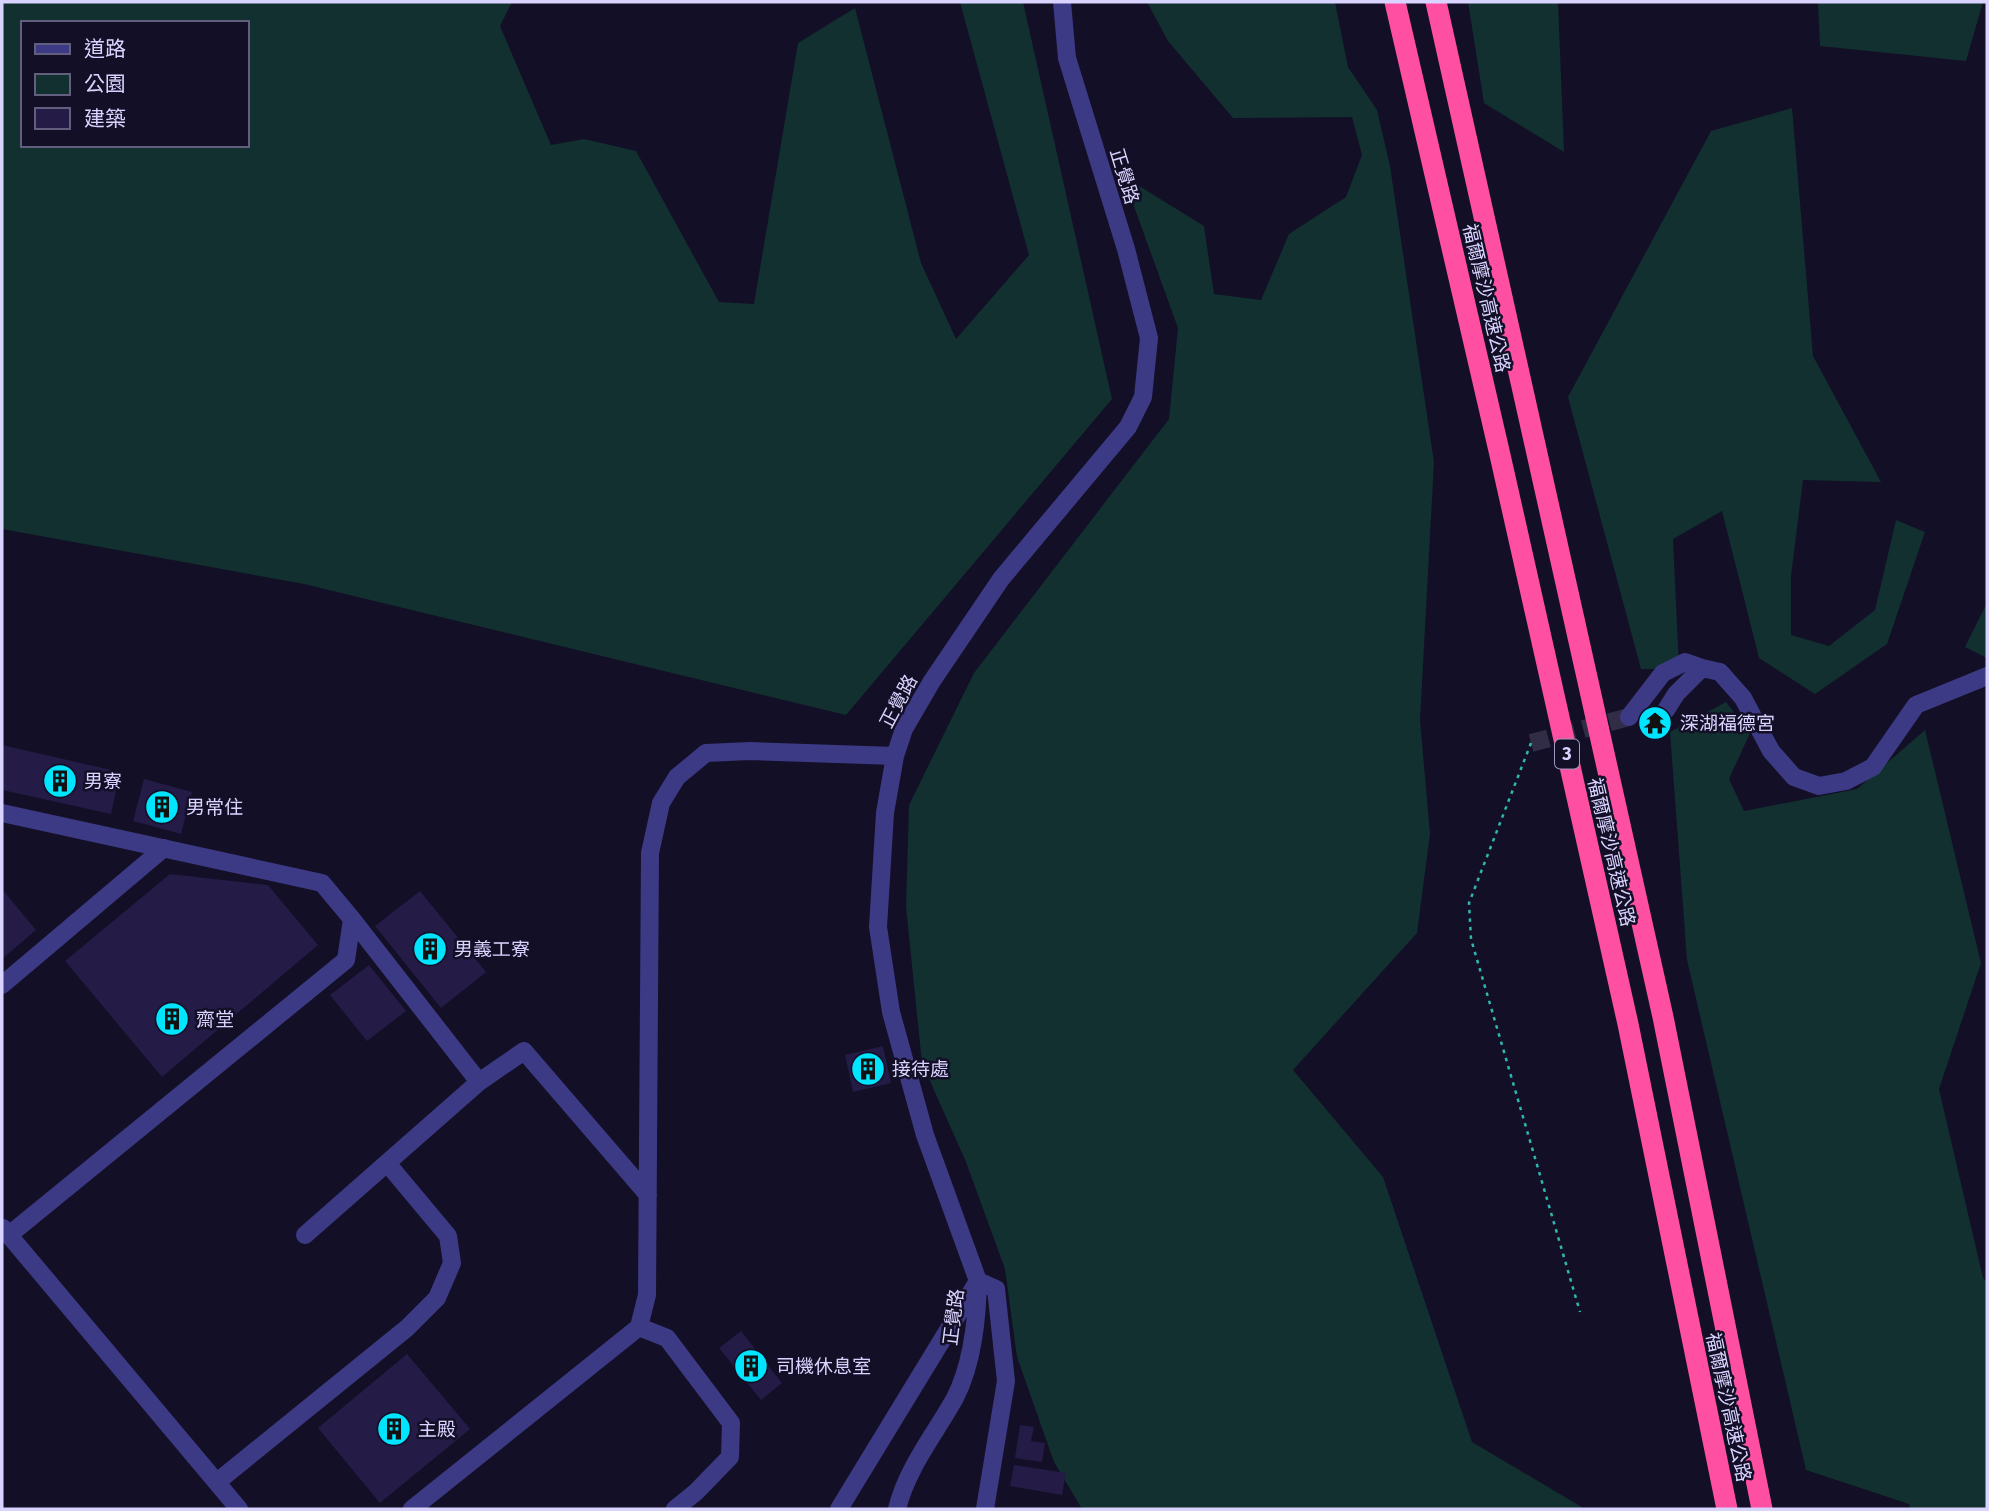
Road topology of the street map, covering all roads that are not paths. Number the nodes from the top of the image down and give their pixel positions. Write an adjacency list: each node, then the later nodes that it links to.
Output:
1 (1062, 2): 8 (street, 正覺路)
2 (1395, 2): 27 (highway, 福爾摩沙高速公路 / 3)
3 (1436, 2): 28 (highway, 福爾摩沙高速公路 / 3)
4 (1702, 668): 5 (street); 6 (street); 7 (street)
5 (1987, 676)
6 (1666, 710)
7 (1629, 717)
8 (895, 756): 15 (street); 18 (street, 正覺路)
9 (2, 813): 10 (street)
10 (164, 848): 11 (street); 12 (street)
11 (352, 919): 13 (street); 16 (street)
12 (2, 985)
13 (479, 1082): 14 (street); 15 (street)
14 (387, 1163): 17 (street); 20 (street)
15 (648, 1195): 19 (street)
16 (5, 1231): 20 (street)
17 (305, 1235)
18 (978, 1280): 24 (street); 25 (street, 正覺路); 26 (street)
19 (639, 1327): 22 (street); 23 (street)
20 (216, 1482): 21 (street)
21 (239, 1509)
22 (412, 1509)
23 (675, 1509)
24 (839, 1509)
25 (897, 1509)
26 (985, 1509)
27 (1727, 1509)
28 (1762, 1509)

